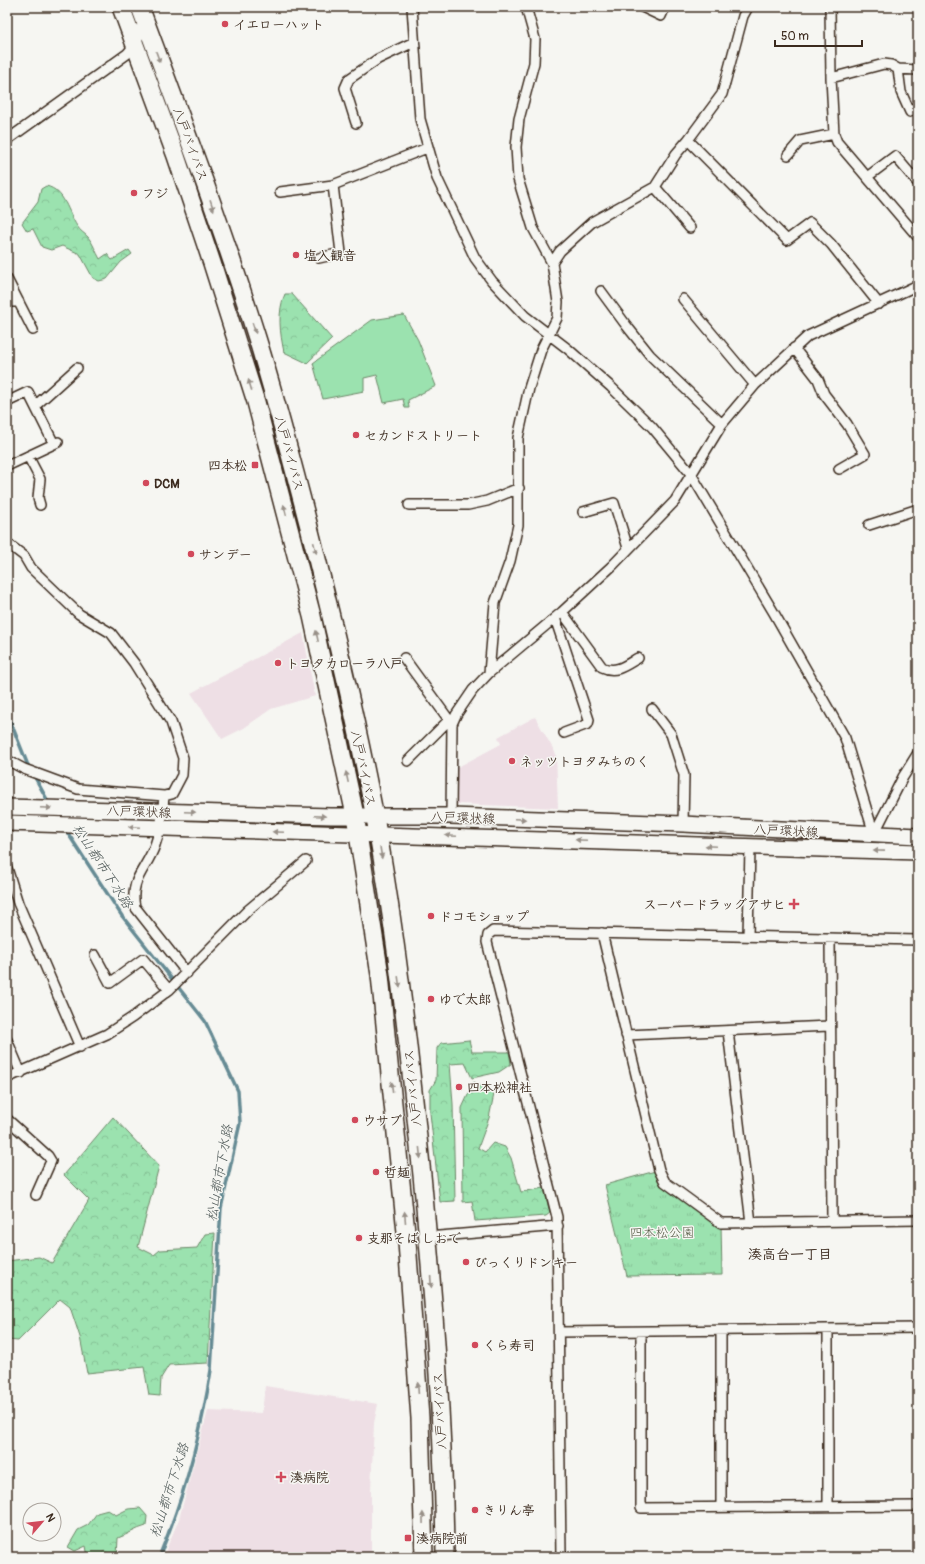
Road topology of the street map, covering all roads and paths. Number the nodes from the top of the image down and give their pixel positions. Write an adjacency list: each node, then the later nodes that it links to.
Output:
1 (121, 7): 10 (highway, 八戸バイパス)
2 (412, 7): 9 (street)
3 (526, 7): 29 (street)
4 (642, 7): 5 (street)
5 (665, 7)
6 (748, 7): 18 (street)
7 (830, 7): 13 (street)
8 (141, 9): 10 (street); 71 (highway, 八戸バイパス, one-way to 71)
9 (414, 42): 15 (street); 19 (street)
10 (135, 46): 17 (street); 70 (highway, 八戸バイパス, one-way to 10)
11 (898, 70): 12 (street); 13 (street); 14 (street)
12 (918, 70)
13 (831, 78): 16 (street)
14 (918, 109)
15 (356, 123)
16 (834, 134): 20 (street); 21 (street)
17 (7, 140)
18 (688, 140): 24 (street); 36 (street)
19 (427, 148): 23 (street); 38 (street)
20 (788, 155)
21 (867, 177): 22 (street); 27 (street)
22 (918, 183)
23 (332, 185): 25 (street); 28 (street)
24 (655, 187): 26 (street); 29 (street)
25 (280, 192)
26 (690, 228)
27 (918, 237)
28 (319, 258)
29 (552, 263): 38 (street)
30 (7, 279): 35 (street)
31 (917, 289): 36 (street)
32 (601, 291): 44 (street)
33 (683, 299): 41 (street)
34 (7, 302): 35 (street)
35 (19, 302): 37 (street)
36 (879, 304): 39 (street)
37 (33, 330)
38 (549, 336): 48 (street); 49 (street)
39 (794, 348): 41 (street); 47 (street)
40 (77, 368): 43 (street)
41 (755, 385): 44 (street)
42 (7, 402): 43 (street)
43 (35, 406): 45 (street)
44 (722, 424): 48 (street)
45 (28, 456): 46 (street); 50 (street)
46 (7, 466)
47 (839, 469)
48 (691, 474): 56 (street); 77 (street)
49 (519, 488): 51 (street); 60 (street)
50 (40, 505)
51 (409, 505)
52 (918, 509): 54 (street)
53 (583, 512): 56 (street)
54 (869, 525)
55 (7, 543): 67 (street)
56 (628, 548): 57 (street)
57 (559, 615): 59 (street); 60 (street); 63 (street)
58 (404, 658): 62 (street)
59 (638, 658)
60 (490, 673): 62 (street)
61 (652, 709): 74 (street)
62 (451, 722): 66 (street); 72 (street)
63 (564, 733)
64 (918, 753): 77 (street)
65 (7, 760): 67 (street)
66 (408, 761)
67 (164, 796): 69 (street)
68 (7, 807): 69 (main road, 八戸環状線, one-way to 69)
69 (163, 811): 70 (main road, 八戸環状線, one-way to 70); 75 (street)
70 (355, 815): 71 (main road, 八戸環状線); 78 (highway, 八戸バイパス)
71 (374, 815): 72 (main road, 八戸環状線); 76 (highway, 八戸バイパス)
72 (451, 816): 74 (main road, 八戸環状線, one-way to 74)
73 (7, 823): 75 (main road, 八戸環状線, one-way to 73)
74 (683, 824): 77 (main road, 八戸環状線)
75 (160, 828): 78 (main road, 八戸環状線, one-way to 75); 89 (street)
76 (378, 834): 78 (main road, 八戸環状線); 80 (main road, 八戸環状線, one-way to 76); 104 (highway, 八戸バイパス, one-way to 104)
77 (874, 834): 79 (main road, 八戸環状線)
78 (359, 835): 113 (highway, 八戸バイパス, one-way to 78)
79 (918, 836)
80 (750, 848): 81 (main road, 八戸環状線, one-way to 80); 85 (street)
81 (918, 852)
82 (306, 861): 89 (street)
83 (7, 868): 95 (street)
84 (602, 933): 85 (street); 93 (street); 103 (street)
85 (748, 936): 86 (street)
86 (830, 939): 87 (street); 91 (street)
87 (918, 940)
88 (95, 955): 90 (street)
89 (187, 973): 90 (street)
90 (169, 990): 95 (street)
91 (830, 1026): 92 (street); 101 (street)
92 (728, 1031): 93 (street); 102 (street)
93 (626, 1035): 102 (street)
94 (7, 1040): 96 (street)
95 (80, 1047): 96 (street)
96 (21, 1073): 97 (street)
97 (7, 1078)
98 (7, 1119): 99 (street)
99 (36, 1195)
100 (918, 1220): 101 (street)
101 (832, 1221): 102 (street)
102 (751, 1223)
103 (558, 1226): 104 (street); 108 (street)
104 (428, 1237): 114 (highway, 八戸バイパス, one-way to 114)
105 (918, 1328): 106 (street)
106 (828, 1330): 107 (street); 110 (street)
107 (721, 1331): 109 (street); 111 (street)
108 (559, 1332): 109 (street); 115 (street)
109 (641, 1332): 111 (street)
110 (828, 1505): 111 (street); 112 (street)
111 (721, 1506)
112 (918, 1506)
113 (424, 1557)
114 (445, 1557)
115 (561, 1557)

